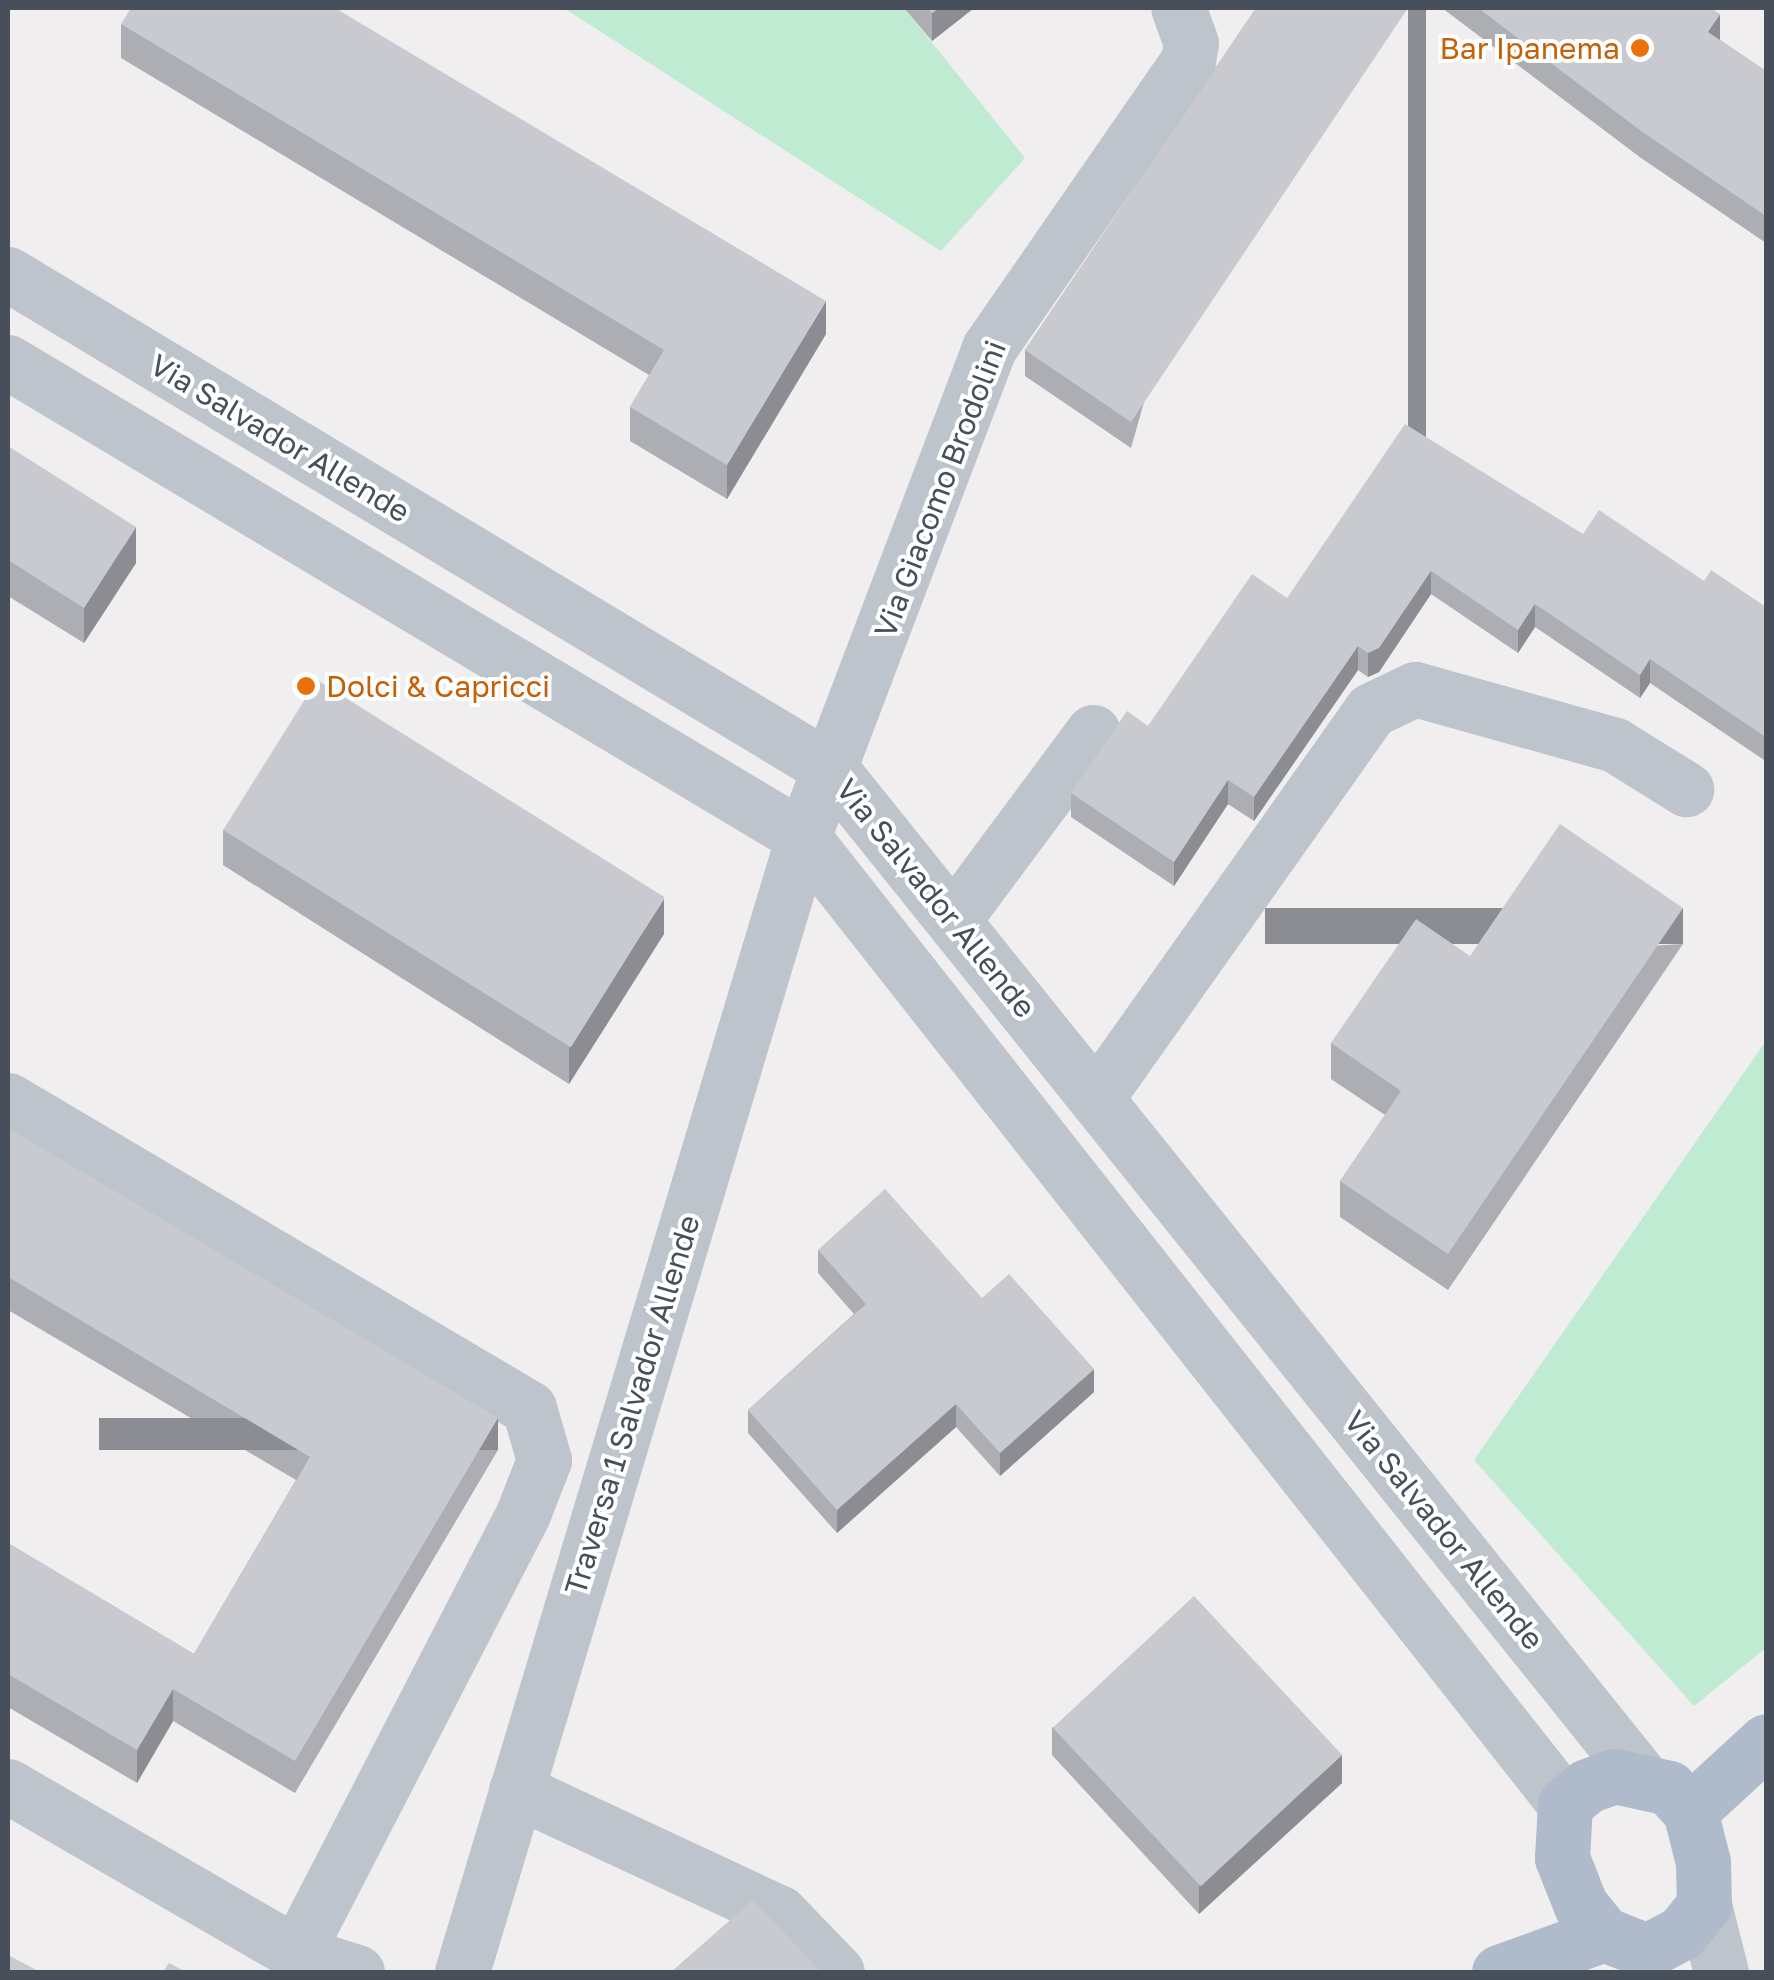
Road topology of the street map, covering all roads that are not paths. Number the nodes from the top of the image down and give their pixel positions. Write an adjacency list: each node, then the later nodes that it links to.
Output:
1 (1178, 8): 5 (street, Via Giacomo Brodolini)
2 (8, 274): 5 (street, Via Salvador Allende)
3 (8, 362): 7 (street)
4 (1093, 732): 8 (street)
5 (832, 769): 7 (street, Via Giacomo Brodolini); 8 (street, Via Salvador Allende)
6 (1686, 789): 9 (street)
7 (803, 837): 14 (street, Traversa 1 Salvador Allende); 15 (street)
8 (954, 920): 9 (street, Via Salvador Allende)
9 (1098, 1097): 12 (street, Via Salvador Allende)
10 (8, 1100): 19 (street)
11 (1766, 1741): 16 (main road)
12 (1642, 1778): 15 (main road); 16 (main road)
13 (8, 1786): 19 (street)
14 (516, 1790): 21 (street, Traversa 1 Salvador Allende); 22 (street)
15 (1565, 1804): 18 (main road)
16 (1690, 1811): 17 (main road)
17 (1704, 1906): 18 (main road); 24 (street)
18 (1642, 1952): 23 (main road)
19 (296, 1954): 20 (street)
20 (357, 1972)
21 (462, 1972)
22 (836, 1972)
23 (1499, 1972)
24 (1721, 1972)

